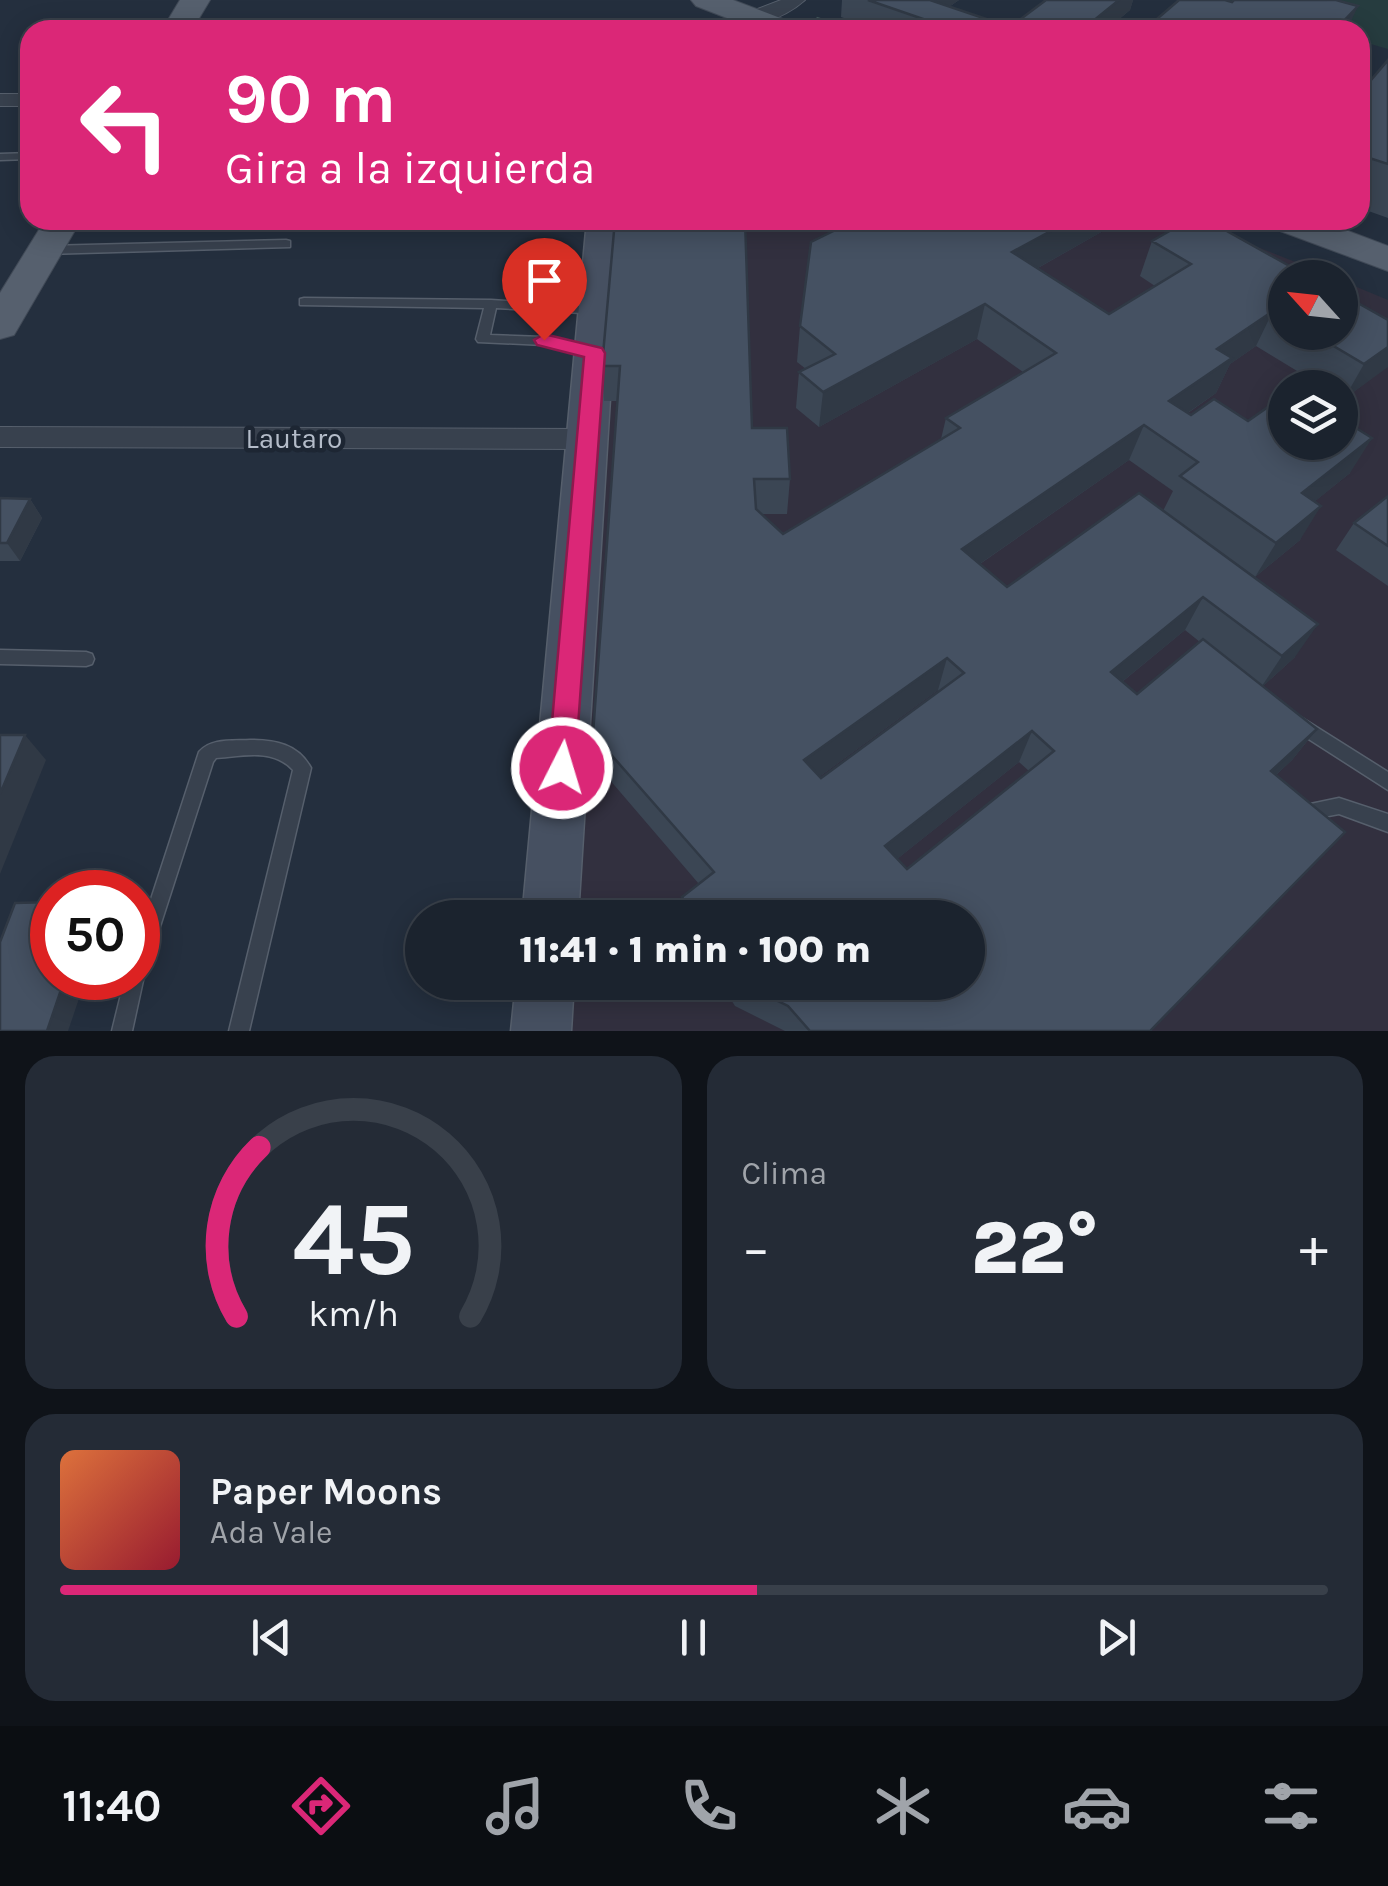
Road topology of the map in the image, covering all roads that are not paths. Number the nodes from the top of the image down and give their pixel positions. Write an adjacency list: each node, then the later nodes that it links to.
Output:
1 (706, 0): 3 (main road)
2 (796, 0): 4 (street)
3 (751, 20)
4 (771, 20)
5 (603, 230): 13 (main road)
6 (1312, 230): 9 (main road)
7 (55, 235): 8 (lane); 12 (main road)
8 (286, 244)
9 (1388, 259)
10 (304, 302): 11 (lane)
11 (491, 304): 13 (lane); 13 (lane)
12 (0, 326)
13 (596, 332): 15 (main road)
14 (0, 437): 15 (street, Lautaro)
15 (588, 439): 23 (main road)
16 (0, 657): 17 (lane)
17 (86, 658)
18 (1288, 717): 19 (lane)
19 (1388, 782)
20 (1302, 813): 21 (lane)
21 (1388, 824)
22 (160, 900): 27 (lane)
23 (551, 900)
24 (130, 1000): 26 (lane)
25 (544, 1000): 28 (main road)
26 (122, 1031)
27 (238, 1031)
28 (541, 1031)

